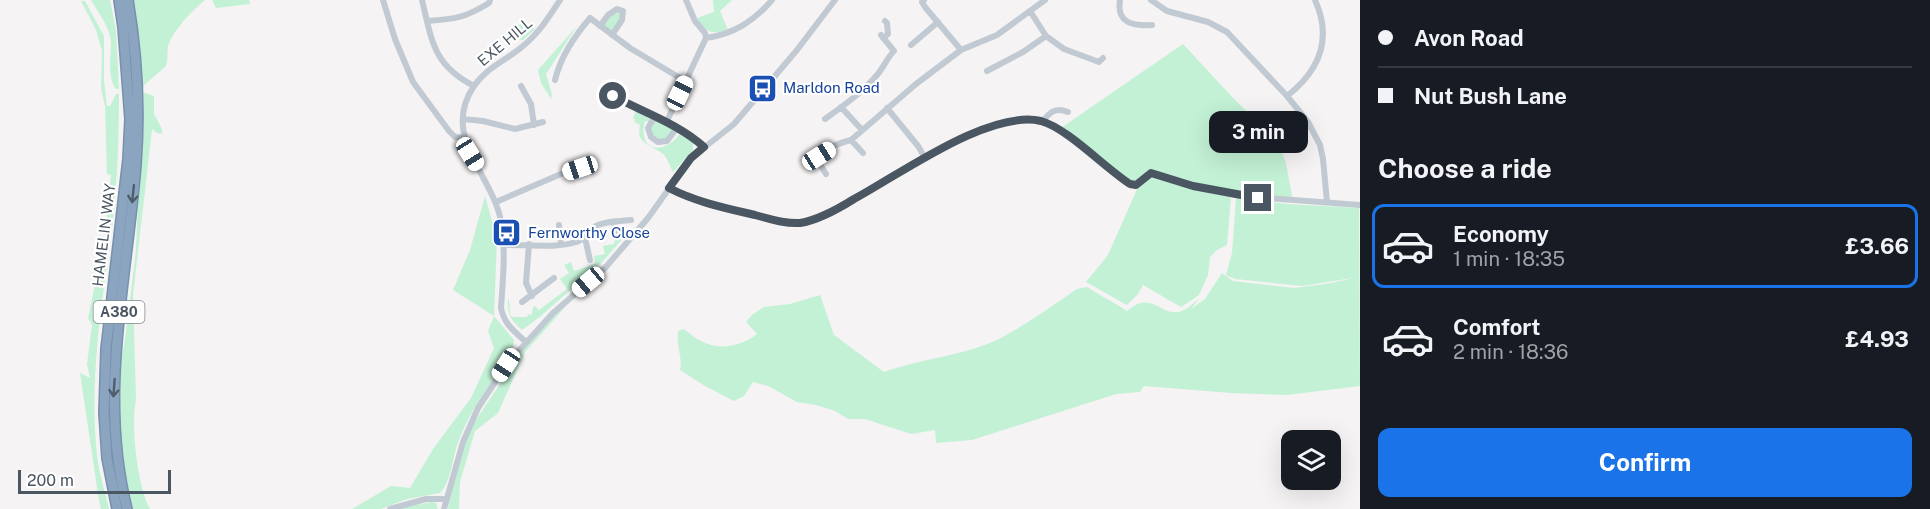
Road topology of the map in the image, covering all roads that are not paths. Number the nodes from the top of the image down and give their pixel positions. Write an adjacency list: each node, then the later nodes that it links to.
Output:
1 (119, 0): 71 (highway, HAMELIN WAY / A380)
2 (128, 0): 72 (highway, HAMELIN WAY / A380, one-way to 72)
3 (383, 0): 46 (street)
4 (422, 0): 16 (street)
5 (490, 0): 16 (street)
6 (560, 0): 30 (street, EXE HILL)
7 (686, 0): 23 (street)
8 (772, 0): 23 (street)
9 (835, 0): 48 (street)
10 (924, 0): 18 (street)
11 (1045, 0): 15 (street)
12 (1120, 0): 19 (street)
13 (1151, 0): 33 (street)
14 (1315, 0): 33 (street)
15 (1030, 11): 22 (street); 25 (street)
16 (427, 21): 30 (street)
17 (885, 21): 34 (street)
18 (938, 22): 24 (street); 25 (street)
19 (1152, 25)
20 (600, 26): 21 (street); 21 (street); 28 (street)
21 (612, 35): 29 (street)
22 (1046, 36): 26 (street); 27 (street)
23 (706, 38): 29 (street)
24 (911, 45)
25 (961, 50): 35 (street)
26 (1100, 63)
27 (987, 71)
28 (554, 77)
29 (686, 81): 42 (street)
30 (474, 86): 38 (street, EXE HILL)
31 (521, 86): 43 (street)
32 (608, 94): 37 (street)
33 (1287, 96): 55 (street)
34 (841, 107): 39 (street); 45 (street)
35 (887, 108): 45 (street); 50 (street)
36 (1068, 112): 41 (street)
37 (654, 118): 42 (street); 44 (street)
38 (463, 119): 43 (street); 46 (street, EXE HILL)
39 (825, 119)
40 (543, 122): 43 (street)
41 (1041, 122): 50 (street); 55 (street)
42 (666, 123): 44 (street)
43 (534, 125)
44 (676, 129): 48 (street)
45 (862, 130): 47 (street)
46 (465, 138): 54 (street, EXE HILL)
47 (851, 140): 49 (street); 52 (street)
48 (704, 147): 53 (street)
49 (863, 153)
50 (925, 158): 53 (street)
51 (591, 172): 54 (street)
52 (826, 174)
53 (669, 188): 69 (street)
54 (496, 202): 64 (street, EXE HILL)
55 (1327, 202): 56 (street)
56 (1360, 205)
57 (631, 220): 58 (street)
58 (614, 222): 60 (street); 61 (street)
59 (559, 225): 63 (street)
60 (615, 232)
61 (585, 238): 63 (street); 65 (street)
62 (529, 244): 63 (street); 64 (street); 67 (street)
63 (561, 244)
64 (504, 245): 69 (street, EXE HILL)
65 (590, 260)
66 (550, 278): 67 (street)
67 (532, 296): 68 (street)
68 (522, 302)
69 (526, 342): 70 (street)
70 (447, 499): 73 (street); 74 (street)
71 (117, 509)
72 (127, 509)
73 (390, 509)
74 (444, 509)

